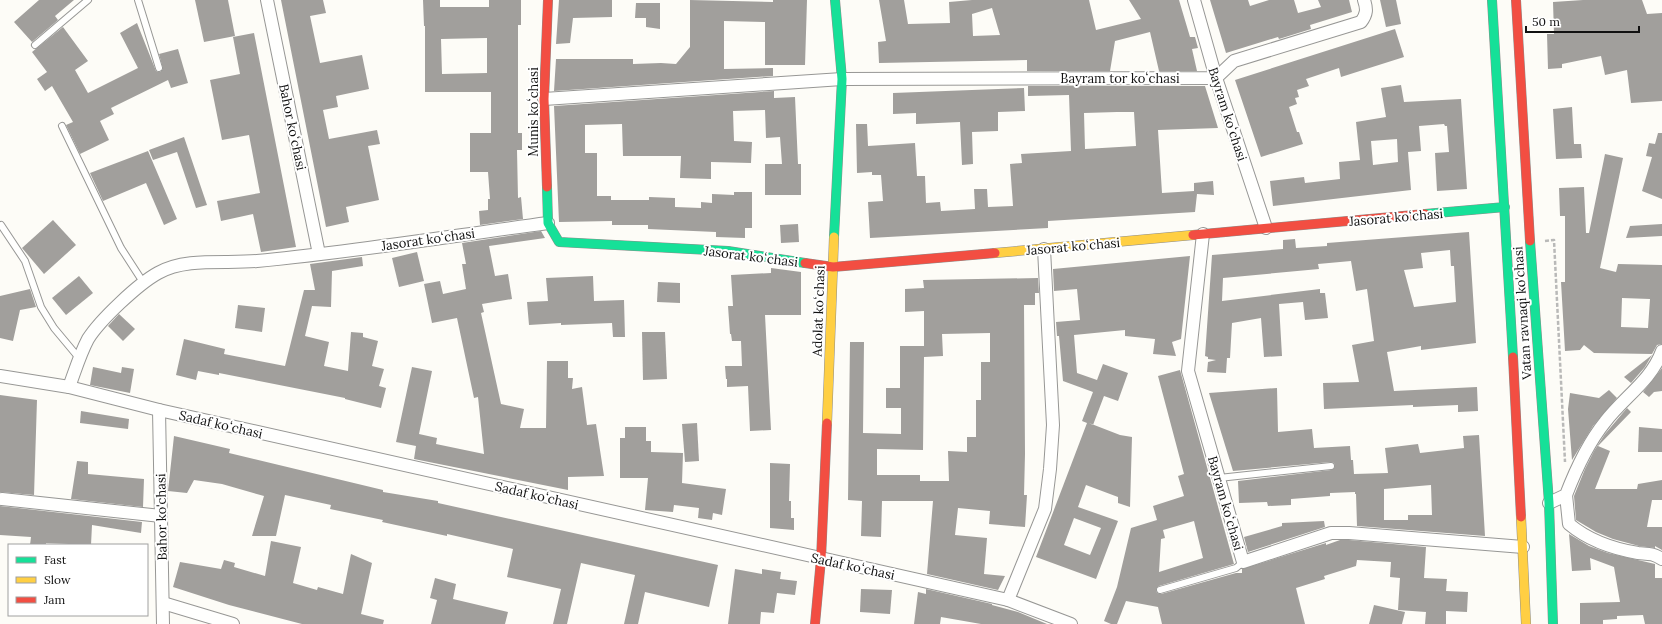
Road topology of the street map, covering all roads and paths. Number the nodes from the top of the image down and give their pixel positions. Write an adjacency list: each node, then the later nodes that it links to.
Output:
1 (88, 0): 10 (lane)
2 (138, 0): 11 (lane)
3 (267, 0): 23 (street, Bahor koʻchasi)
4 (548, 0): 14 (street, Munis koʻchasi)
5 (835, 0): 13 (street, Adolat koʻchasi)
6 (1194, 0): 12 (street, Bayram koʻchasi)
7 (1364, 0): 12 (street)
8 (1492, 0): 16 (street, Vatan ravnaqi ko'chasi)
9 (1516, 0): 21 (street, Vatan ravnaqi ko'chasi)
10 (35, 45)
11 (159, 68)
12 (1216, 78): 13 (street, Bayram tor koʻchasi); 19 (street, Bayram koʻchasi)
13 (842, 79): 14 (street, Bayram tor koʻchasi); 24 (street, Adolat koʻchasi)
14 (544, 99): 17 (street, Munis koʻchasi)
15 (62, 126): 25 (lane)
16 (1505, 207): 19 (street, Jasorat koʻchasi); 38 (street, Vatan ravnaqi ko'chasi)
17 (548, 223): 23 (street, Jasorat koʻchasi); 24 (street, Jasorat koʻchasi)
18 (1, 225): 27 (lane)
19 (1266, 228): 20 (street, Jasorat koʻchasi)
20 (1203, 234): 22 (street, Jasorat koʻchasi); 33 (street, Bayram koʻchasi)
21 (1530, 242): 31 (path); 36 (street, Vatan ravnaqi ko'chasi)
22 (1044, 249): 24 (street, Jasorat koʻchasi); 43 (street)
23 (319, 254): 25 (street, Jasorat koʻchasi)
24 (832, 267): 39 (street, Adolat koʻchasi)
25 (143, 282): 27 (street, Jasorat koʻchasi)
26 (1662, 351): 34 (street)
27 (79, 359): 29 (street, Jasorat koʻchasi)
28 (0, 376): 29 (street, Sadaf koʻchasi)
29 (69, 387): 30 (street, Sadaf koʻchasi)
30 (159, 410): 37 (street, Bahor ko'chasi); 39 (street, Sadaf koʻchasi)
31 (1565, 463)
32 (1331, 466): 33 (lane)
33 (1219, 478): 41 (street, Bayram koʻchasi)
34 (1566, 495): 36 (street); 40 (street)
35 (2, 499): 37 (street)
36 (1549, 503): 50 (street, Vatan ravnaqi ko'chasi)
37 (161, 516): 44 (street, Bahor ko'chasi)
38 (1523, 547): 41 (street, Bayram koʻchasi); 49 (street, Vatan ravnaqi ko'chasi)
39 (821, 559): 43 (street, Sadaf koʻchasi); 47 (street, Adolat koʻchasi)
40 (1662, 559)
41 (1243, 562): 42 (lane)
42 (1160, 590)
43 (1008, 600): 48 (street, Sadaf koʻchasi)
44 (163, 603): 45 (street, Bahor ko'chasi); 46 (street)
45 (163, 624)
46 (233, 624)
47 (815, 624)
48 (1070, 624)
49 (1526, 624)
50 (1553, 624)

